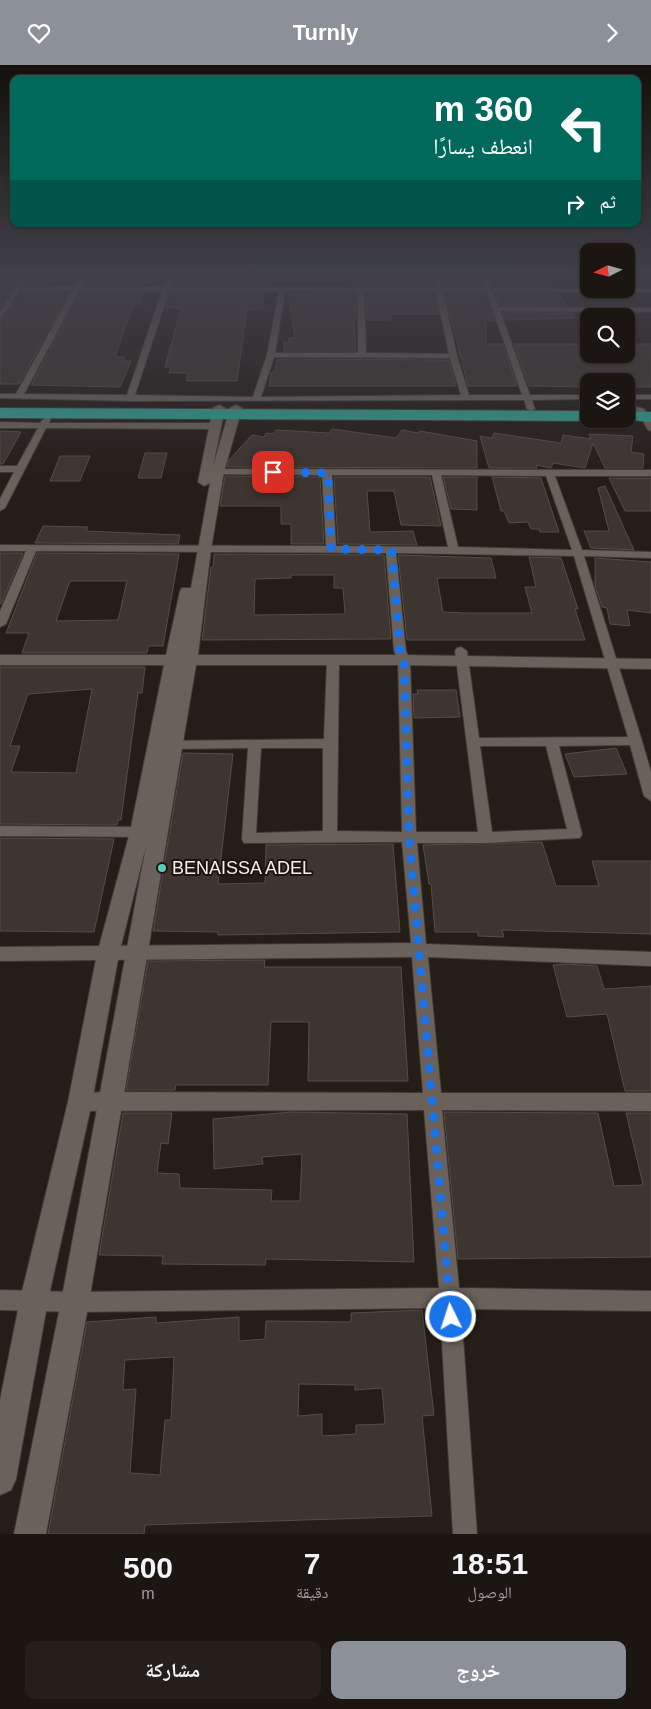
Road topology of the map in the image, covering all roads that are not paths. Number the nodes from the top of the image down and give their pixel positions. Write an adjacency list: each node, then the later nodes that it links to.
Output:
1 (48, 344): 11 (street)
2 (148, 344): 15 (street)
3 (273, 344): 7 (street)
4 (362, 344): 8 (street)
5 (450, 344): 9 (street)
6 (508, 344): 18 (street)
7 (271, 355): 8 (street); 16 (street)
8 (362, 355): 9 (street)
9 (453, 356): 17 (street)
10 (0, 396): 11 (street)
11 (18, 397): 15 (street)
12 (635, 397): 13 (street)
13 (651, 397)
14 (580, 398): 18 (street)
15 (130, 399): 21 (street)
16 (256, 399): 17 (street); 21 (street)
17 (459, 401): 18 (highway); 21 (highway)
18 (529, 403): 20 (highway)
19 (0, 407): 21 (highway)
20 (580, 408)
21 (224, 411): 23 (highway); 24 (highway); 28 (street)
22 (0, 413): 24 (highway)
23 (580, 416)
24 (47, 419): 25 (street); 27 (street)
25 (0, 425)
26 (0, 469): 27 (street)
27 (21, 469): 33 (street)
28 (212, 472): 29 (street); 36 (street)
29 (328, 473): 30 (street); 37 (street)
30 (436, 473): 32 (street); 39 (street)
31 (651, 473): 32 (street)
32 (550, 474): 40 (street)
33 (0, 507)
34 (0, 548): 35 (street)
35 (32, 549): 36 (street); 42 (street)
36 (200, 549): 37 (street); 45 (street)
37 (331, 549): 38 (street)
38 (392, 550): 39 (street); 46 (street)
39 (454, 550): 40 (street)
40 (580, 553): 41 (street); 48 (street)
41 (651, 555)
42 (0, 624)
43 (0, 648): 45 (street)
44 (651, 653): 48 (street)
45 (182, 655): 46 (street); 49 (street); 50 (street); 57 (street)
46 (402, 656): 47 (street); 50 (street); 62 (street)
47 (461, 656): 48 (street); 53 (street)
48 (613, 658): 51 (street); 52 (street)
49 (0, 660)
50 (333, 660): 55 (street)
51 (651, 664)
52 (636, 741): 54 (street); 58 (street)
53 (473, 742): 54 (street); 63 (street)
54 (551, 742): 63 (street)
55 (330, 743): 56 (street); 61 (street)
56 (255, 744): 57 (street); 61 (street)
57 (164, 745): 60 (street)
58 (651, 796)
59 (0, 831): 60 (street)
60 (149, 832): 65 (street); 66 (street)
61 (330, 837): 62 (street)
62 (409, 837): 63 (street); 64 (street)
63 (486, 838)
64 (420, 950): 65 (street); 68 (street); 72 (street)
65 (138, 951): 66 (street); 69 (street)
66 (108, 953): 67 (street); 71 (street)
67 (0, 955)
68 (651, 959)
69 (109, 1101): 71 (street); 72 (street); 77 (street)
70 (651, 1102): 72 (street)
71 (80, 1103): 75 (street)
72 (433, 1103): 73 (street)
73 (450, 1298): 76 (street); 77 (street); 80 (street)
74 (0, 1300): 75 (street)
75 (34, 1300): 77 (street); 78 (street)
76 (651, 1301)
77 (75, 1302): 79 (street)
78 (0, 1479)
79 (30, 1534)
80 (465, 1534)

